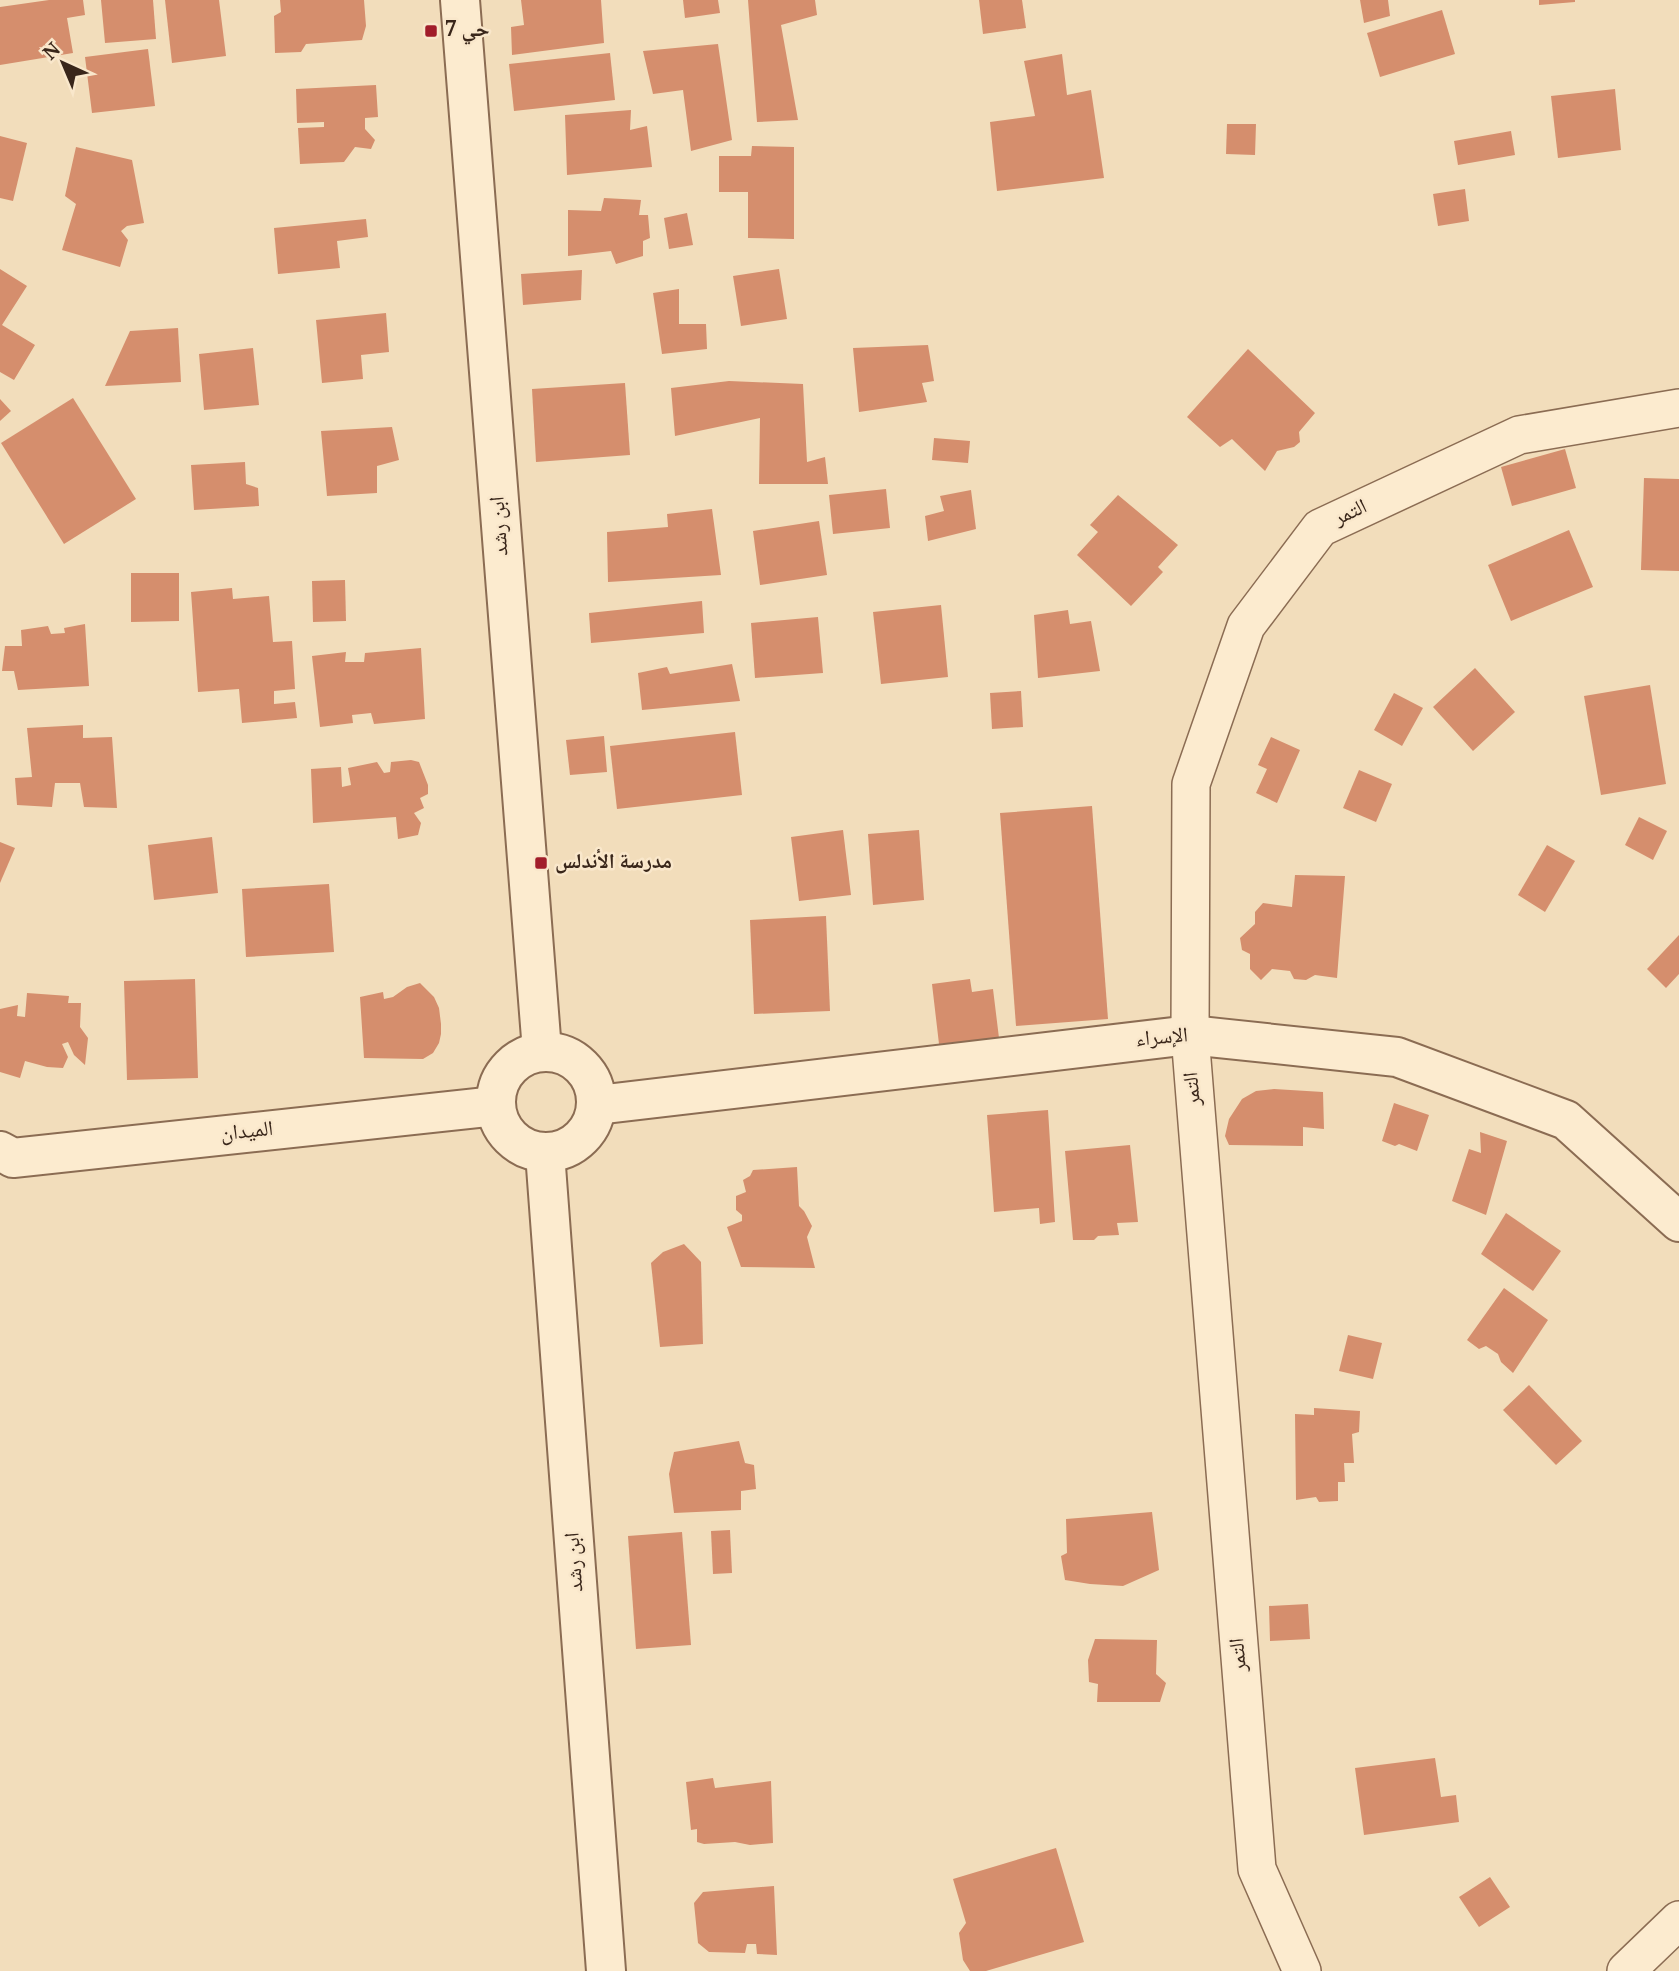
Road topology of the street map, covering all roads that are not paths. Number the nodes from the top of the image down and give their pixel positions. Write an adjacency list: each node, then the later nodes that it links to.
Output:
1 (460, 0): 4 (street, ابن رشد)
2 (1679, 408): 3 (street, التمر)
3 (1190, 1035): 5 (street, الإسراء); 9 (street, الإسراء); 12 (street, التمر)
4 (542, 1051): 5 (street); 6 (street)
5 (597, 1105): 8 (street)
6 (496, 1106): 7 (street, الميدان); 8 (street)
7 (0, 1151)
8 (545, 1153): 11 (street, ابن رشد)
9 (1679, 1222)
10 (1679, 1920): 13 (street)
11 (606, 1971)
12 (1302, 1971)
13 (1626, 1971)

